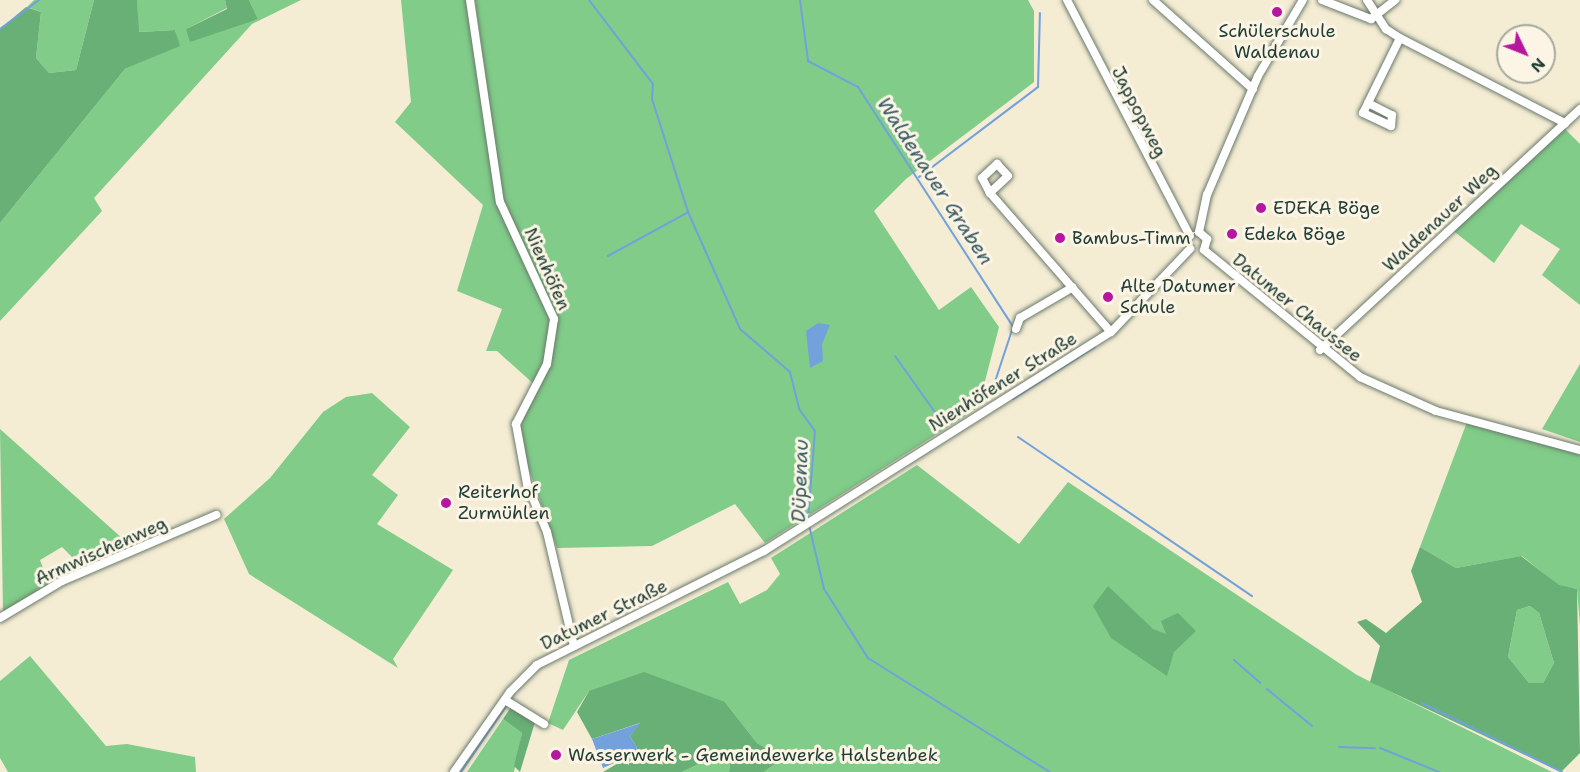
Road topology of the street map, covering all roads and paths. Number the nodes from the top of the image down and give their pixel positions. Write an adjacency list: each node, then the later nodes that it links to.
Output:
1 (470, 0): 27 (street, Nienhöfen)
2 (1067, 0): 16 (street, Jappopweg)
3 (1153, 0): 10 (street)
4 (1303, 0): 10 (street)
5 (1322, 0): 8 (street)
6 (1367, 0): 8 (street)
7 (1395, 0): 8 (street)
8 (1380, 17): 9 (street)
9 (1401, 38): 11 (street); 13 (street)
10 (1252, 88): 15 (street)
11 (1368, 103)
12 (1580, 109): 13 (street, Waldenauer Weg)
13 (1565, 123): 22 (street, Waldenauer Weg)
14 (990, 193): 19 (street)
15 (1199, 232): 16 (street); 18 (street)
16 (1190, 236): 17 (street)
17 (1190, 249): 18 (street); 21 (street, Nienhöfener Straße)
18 (1204, 250): 22 (street, Datumer Chaussee)
19 (1073, 287): 20 (street); 21 (street)
20 (1016, 329)
21 (1111, 332): 25 (street, Nienhöfener Straße)
22 (1320, 350): 23 (street, Datumer Chaussee)
23 (1580, 450)
24 (216, 515): 26 (street, Armwischenweg)
25 (804, 526): 27 (street, Datumer Straße)
26 (0, 618)
27 (574, 646): 28 (street, Datumer Straße)
28 (505, 700): 29 (street); 30 (street, Datumer Straße)
29 (544, 724)
30 (454, 772)

